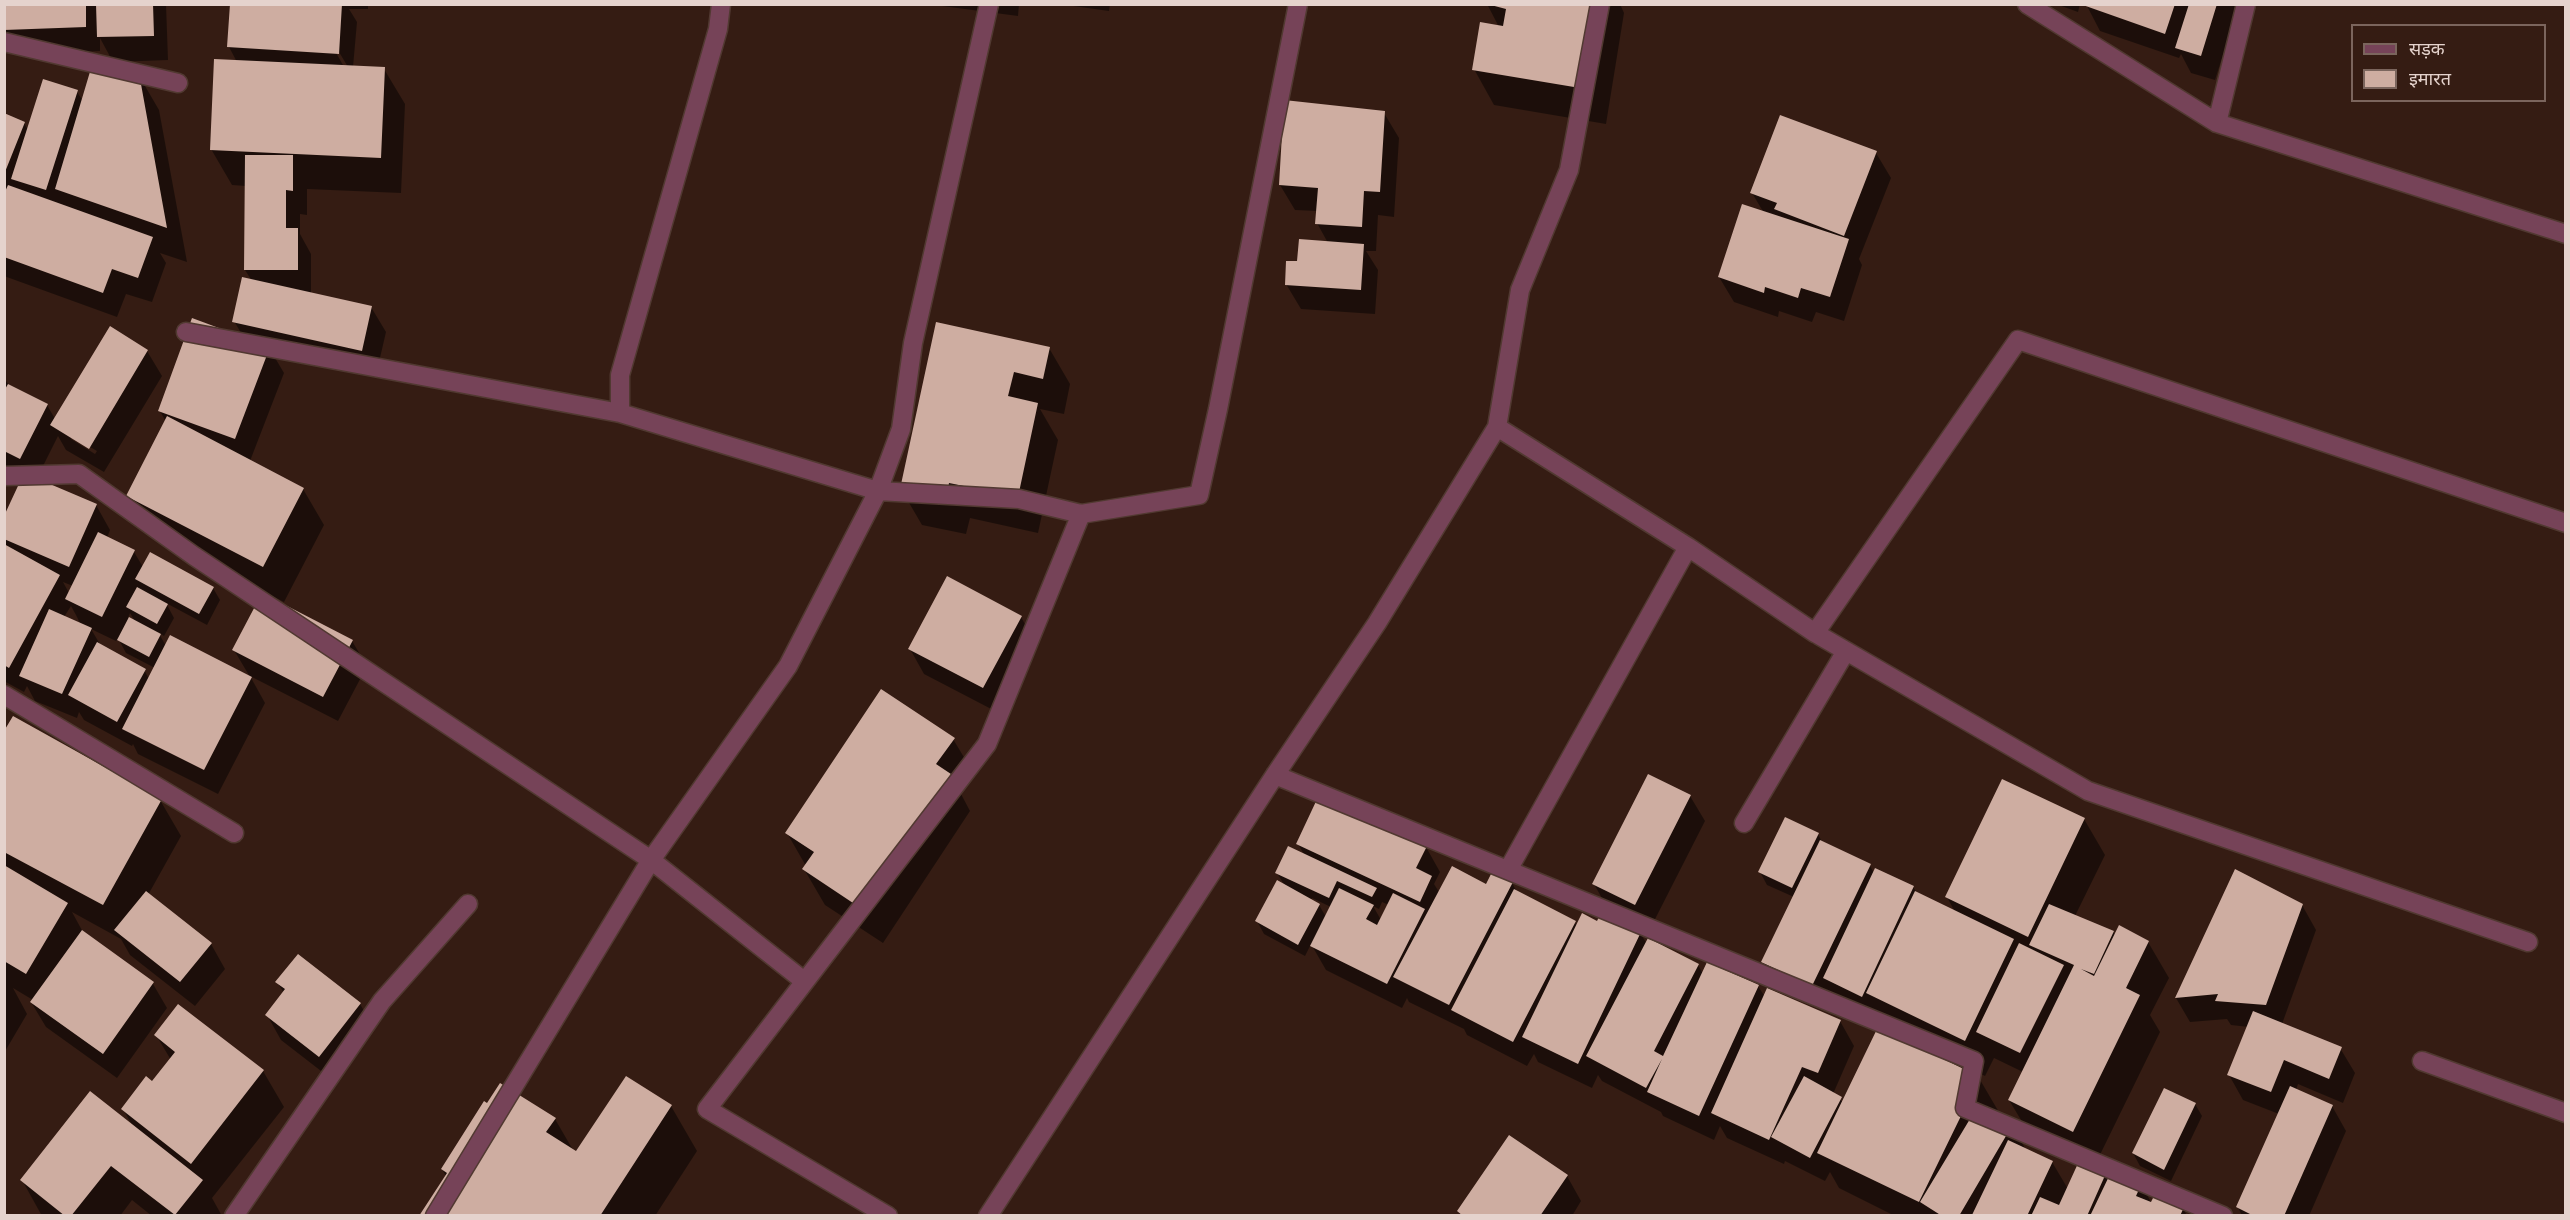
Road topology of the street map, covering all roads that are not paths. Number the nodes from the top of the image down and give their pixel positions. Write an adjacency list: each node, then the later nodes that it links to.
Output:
1 (721, 4): 12 (street)
2 (990, 4): 15 (street)
3 (1298, 4): 16 (street)
4 (1600, 4): 13 (street)
5 (2028, 4): 9 (street)
6 (2246, 4): 9 (street)
7 (4, 42): 8 (street)
8 (178, 83)
9 (2217, 123): 10 (street)
10 (2565, 234)
11 (186, 332): 12 (street)
12 (620, 413): 15 (street)
13 (1497, 427): 18 (street); 22 (street)
14 (4, 476): 25 (street)
15 (878, 491): 16 (street); 25 (street)
16 (1081, 514): 29 (street)
17 (2565, 523): 19 (street)
18 (1688, 547): 19 (street); 26 (street)
19 (1815, 633): 20 (street)
20 (1846, 651): 23 (street); 28 (street)
21 (4, 695): 24 (street)
22 (1275, 774): 26 (street); 35 (street)
23 (1744, 824)
24 (234, 833)
25 (651, 860): 29 (street); 33 (street)
26 (1508, 870): 36 (street)
27 (468, 904): 32 (street)
28 (2528, 942)
29 (804, 981): 34 (street)
30 (2422, 1061): 31 (street)
31 (2565, 1113)
32 (234, 1215)
33 (435, 1215)
34 (888, 1215)
35 (988, 1215)
36 (2223, 1215)

